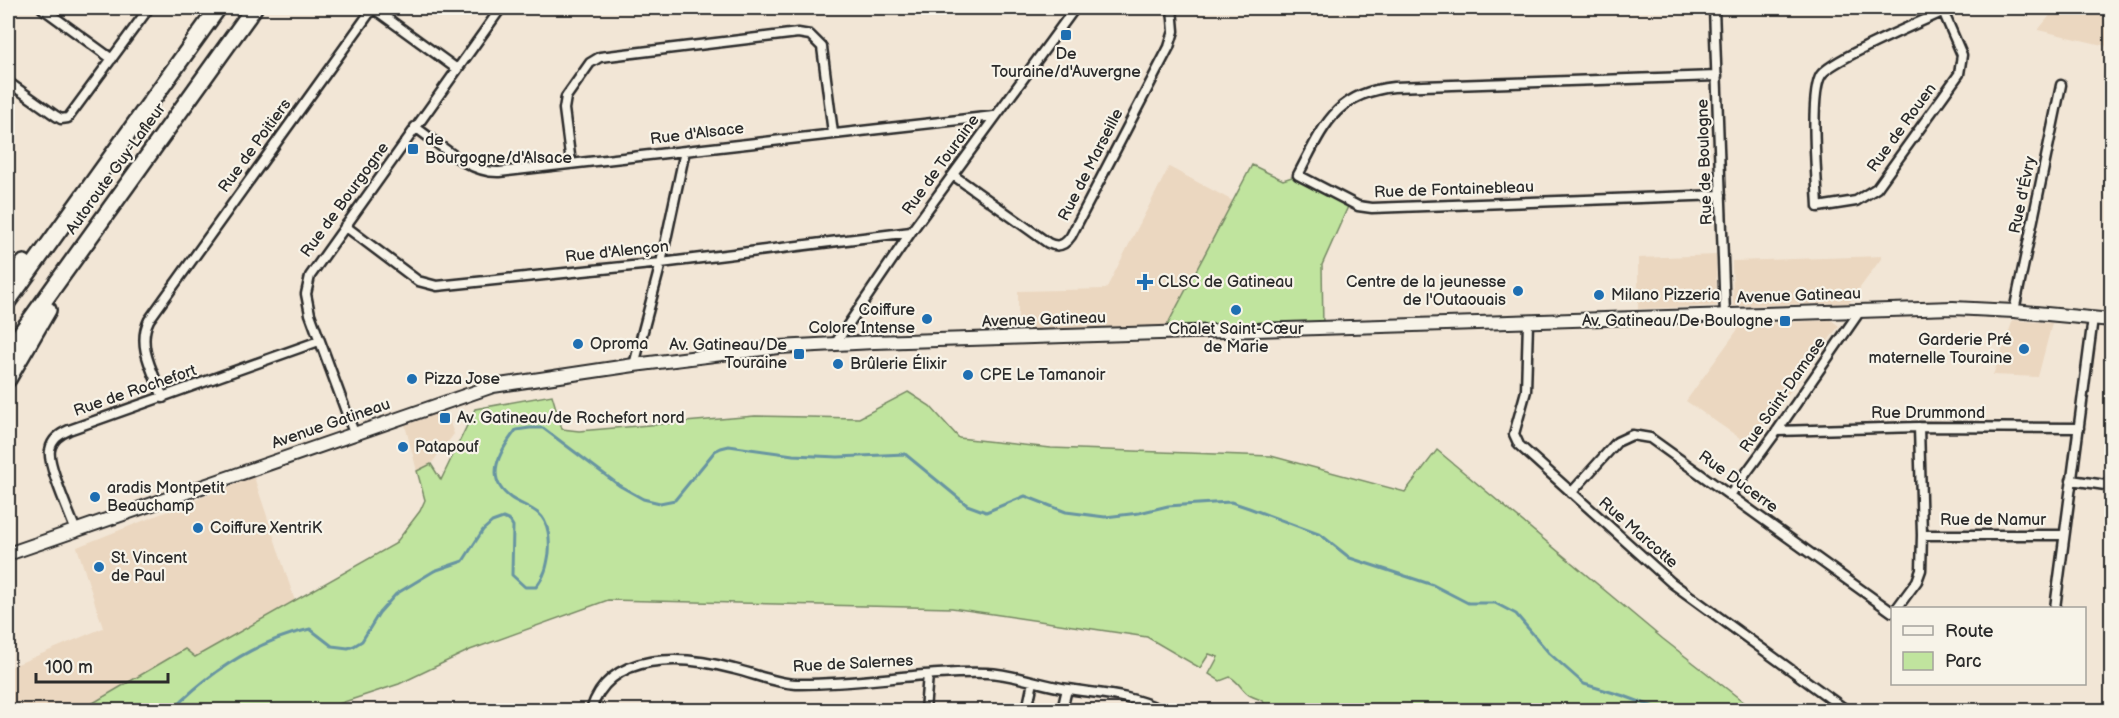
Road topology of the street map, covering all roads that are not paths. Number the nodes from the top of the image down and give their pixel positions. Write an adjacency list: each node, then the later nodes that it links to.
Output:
1 (149, 8): 10 (street)
2 (218, 8): 21 (highway, Autoroute Guy-Lafleur)
3 (254, 8): 25 (highway, Autoroute Guy-Lafleur)
4 (501, 8): 11 (street, Rue de Bourgogne)
5 (1075, 8): 15 (street, Rue de Touraine)
6 (1172, 8): 20 (street, Rue de Marseille)
7 (1714, 8): 12 (street, Rue de Boulogne)
8 (46, 9): 10 (street)
9 (1947, 9): 9 (street, Rue de Rouen)
10 (112, 59): 13 (street)
11 (457, 69): 16 (street, Rue de Bourgogne); 40 (street, Rue de Poitiers)
12 (1717, 76): 22 (street, Rue de Boulogne); 22 (street, Rue de Fontainebleau)
13 (8, 82)
14 (2061, 85): 30 (street, Rue d'Évry)
15 (994, 116): 17 (street, Rue d'Alsace); 20 (street, Rue de Touraine)
16 (416, 127): 19 (street, Rue d'Alsace); 23 (street, Rue de Bourgogne)
17 (833, 133): 18 (street, Rue d'Alsace); 19 (street)
18 (685, 151): 19 (street, Rue d'Alsace); 26 (street)
19 (571, 164)
20 (953, 175): 24 (street, Rue de Touraine)
21 (90, 186): 27 (highway); 28 (highway, Autoroute Guy-Lafleur)
22 (1721, 195): 31 (street, Rue de Boulogne)
23 (345, 226): 26 (street, Rue d'Alençon); 35 (street, Rue de Bourgogne)
24 (910, 232): 26 (street, Rue d'Alençon); 36 (street, Rue de Touraine)
25 (82, 247): 37 (highway, Autoroute Guy-Lafleur); 39 (highway)
26 (661, 263): 38 (street)
27 (8, 282)
28 (8, 301)
29 (1860, 311): 30 (street, Avenue Gatineau); 31 (street, Avenue Gatineau); 43 (street, Rue Saint-Damase)
30 (2014, 311): 32 (street, Avenue Gatineau)
31 (1725, 315): 34 (street, Avenue Gatineau)
32 (2093, 318): 33 (street, Avenue Gatineau); 42 (street)
33 (2112, 320)
34 (1528, 322): 36 (street, Avenue Gatineau); 47 (street, Rue Marcotte)
35 (319, 341): 40 (street, Rue de Rochefort); 44 (street, Rue de Bourgogne)
36 (835, 344): 38 (street, Avenue Gatineau)
37 (8, 351)
38 (634, 365): 44 (street, Avenue Gatineau)
39 (8, 379)
40 (163, 398): 49 (street, Rue de Rochefort)
41 (1919, 427): 42 (street, Rue Drummond); 43 (street, Rue Drummond); 50 (street)
42 (2079, 428): 45 (street)
43 (1777, 431): 48 (street, Rue Saint-Damase)
44 (354, 433): 49 (street, Avenue Gatineau)
45 (2071, 480): 46 (street); 51 (street)
46 (2112, 486)
47 (1571, 493): 48 (street, Rue Ducerre); 64 (street, Rue Marcotte)
48 (1730, 495): 55 (street, Rue Ducerre)
49 (76, 531): 52 (street, Avenue Gatineau)
50 (1922, 535): 51 (street, Rue de Namur); 53 (street)
51 (2064, 535): 54 (street)
52 (8, 555)
53 (1898, 607)
54 (2055, 607)
55 (1891, 611)
56 (928, 675): 57 (street, Rue de Salernes); 59 (street, Rue de Salernes); 60 (street)
57 (1033, 682): 58 (street, Rue de Salernes); 61 (street)
58 (1067, 689): 62 (street); 63 (street, Rue de Salernes)
59 (591, 711)
60 (925, 711)
61 (1027, 711)
62 (1062, 711)
63 (1161, 711)
64 (1846, 711)

